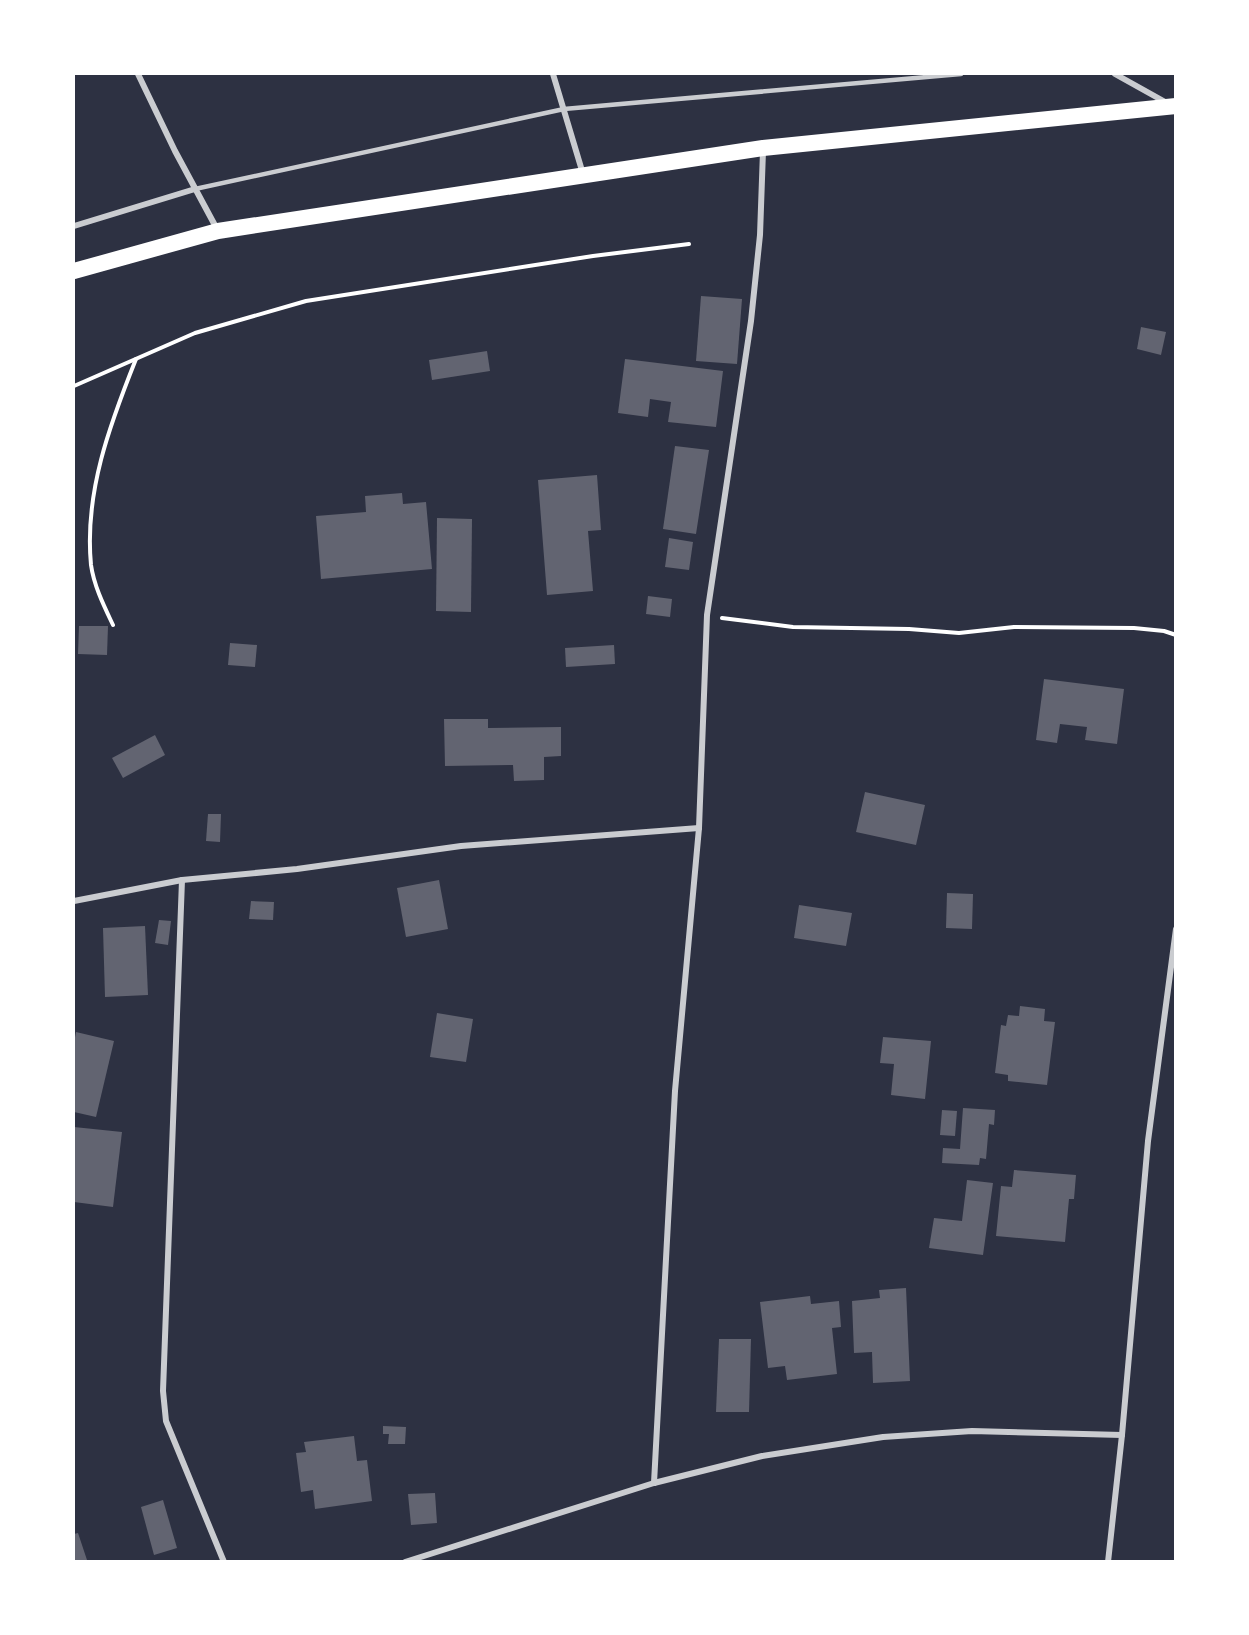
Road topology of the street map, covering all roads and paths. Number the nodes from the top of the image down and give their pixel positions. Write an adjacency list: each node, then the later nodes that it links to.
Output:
1 (138, 74): 9 (street)
2 (553, 74): 6 (street)
3 (961, 74): 6 (lane)
4 (1115, 74): 5 (street)
5 (1174, 106): 7 (highway)
6 (564, 110): 8 (street); 9 (lane)
7 (763, 148): 8 (highway); 16 (street)
8 (584, 175): 11 (highway)
9 (195, 189): 10 (street); 11 (street)
10 (74, 226)
11 (218, 231): 13 (highway)
12 (689, 244): 14 (path)
13 (74, 271)
14 (136, 358): 15 (path); 17 (path)
15 (74, 386)
16 (707, 615): 18 (path); 19 (street)
17 (113, 625)
18 (1176, 635)
19 (699, 828): 20 (street); 24 (street)
20 (182, 880): 21 (street); 25 (street)
21 (74, 901)
22 (1176, 929): 23 (street)
23 (1122, 1435): 24 (street); 27 (street)
24 (654, 1483): 26 (street)
25 (224, 1562)
26 (405, 1562)
27 (1108, 1562)

